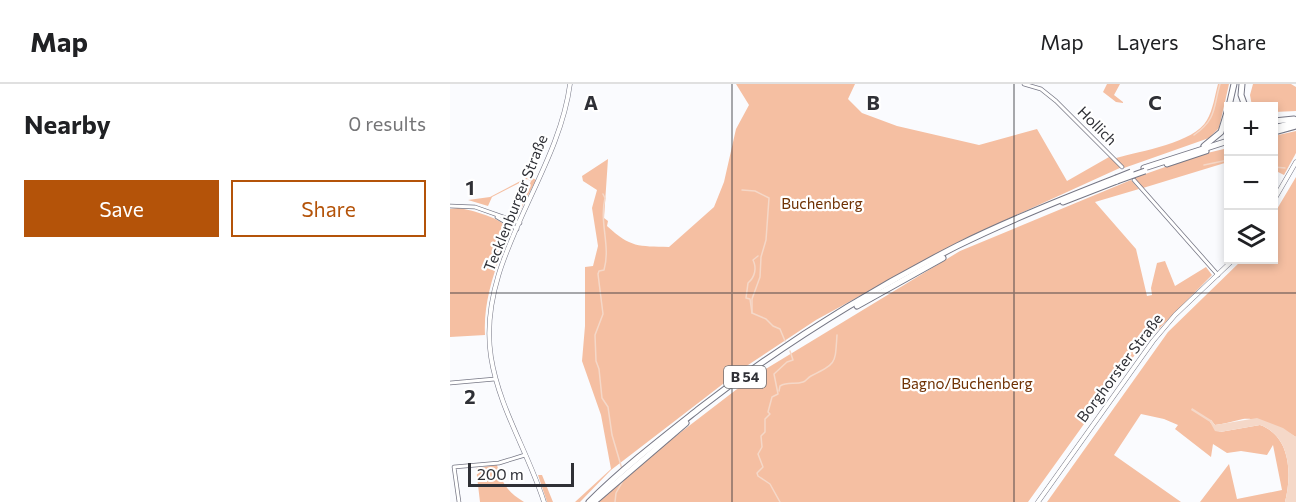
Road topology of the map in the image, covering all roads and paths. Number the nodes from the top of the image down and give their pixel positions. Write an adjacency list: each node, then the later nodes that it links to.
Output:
1 (570, 84): 22 (main road, Tecklenburger Straße)
2 (1024, 84): 15 (street, Hollich)
3 (1234, 84): 5 (highway)
4 (1242, 84): 6 (highway)
5 (1230, 102)
6 (1244, 102)
7 (1278, 121): 8 (highway)
8 (1296, 122): 10 (highway)
9 (1224, 125): 13 (highway)
10 (1278, 129)
11 (1224, 144): 13 (highway, B 54)
12 (1224, 144): 16 (highway, B 54)
13 (1189, 152): 16 (highway, B 54)
14 (1296, 162): 19 (main road)
15 (1122, 167)
16 (1144, 169): 17 (highway, B 54, bridge)
17 (1117, 179): 31 (highway, B 54); 32 (highway, B 54)
18 (1134, 180): 25 (street)
19 (1278, 194)
20 (450, 206): 21 (street)
21 (493, 214): 22 (street); 23 (street)
22 (520, 223): 23 (main road, Tecklenburger Straße)
23 (517, 229): 26 (main road, Tecklenburger Straße)
24 (1229, 264): 25 (main road, Borghorster Straße)
25 (1218, 275): 33 (main road, Borghorster Straße)
26 (495, 379): 27 (street); 28 (main road, Tecklenburger Straße)
27 (450, 383)
28 (525, 455): 29 (street); 30 (main road, Tecklenburger Straße)
29 (459, 502)
30 (544, 502)
31 (589, 502)
32 (594, 502)
33 (1038, 502)

